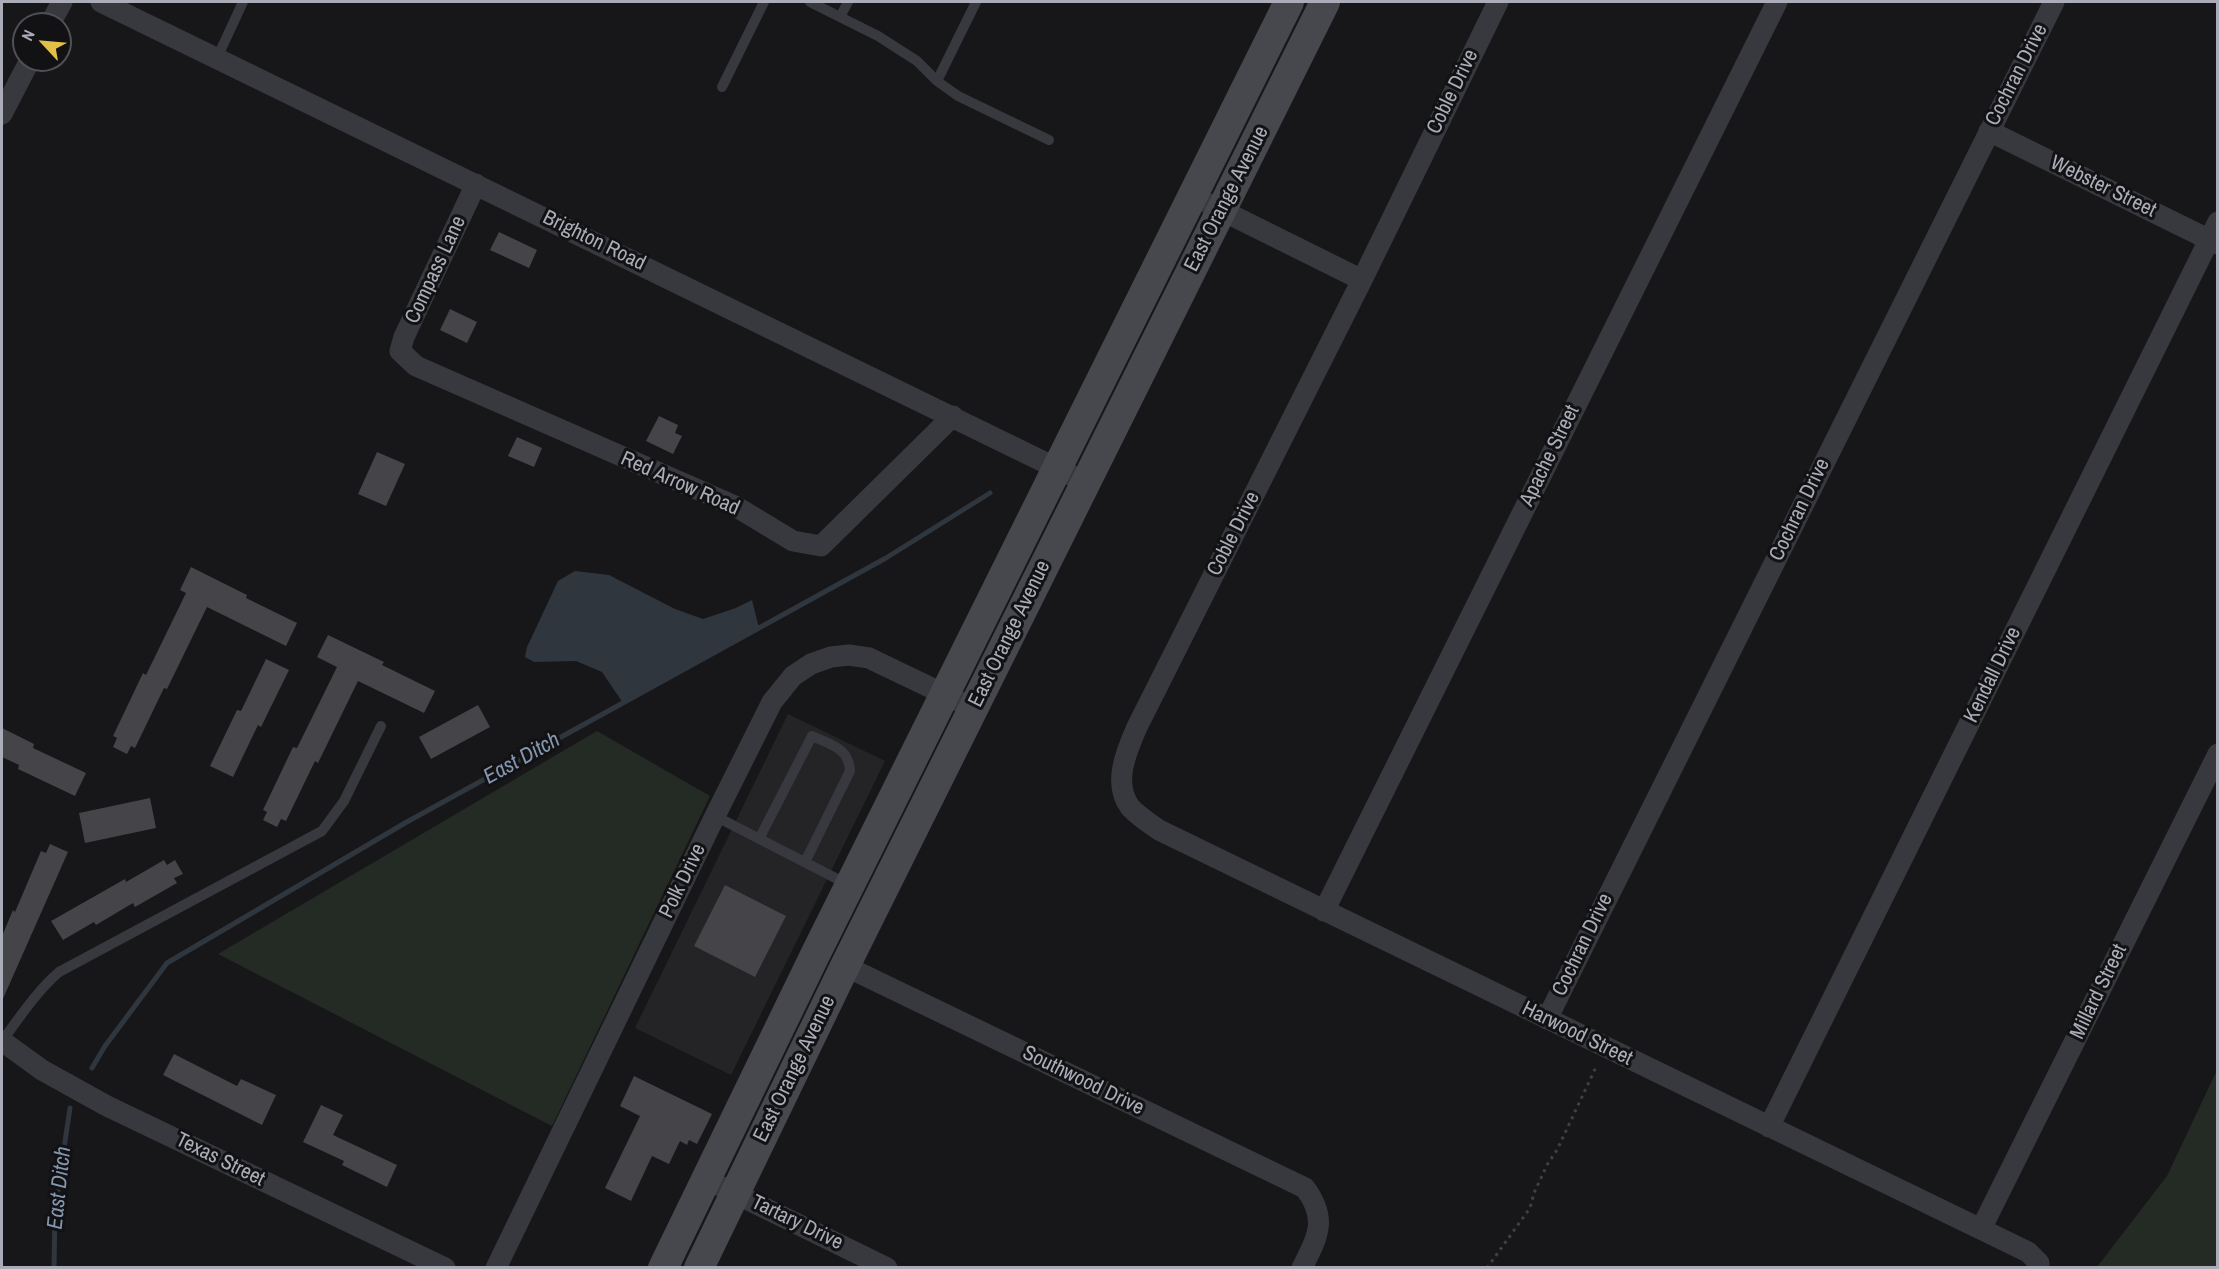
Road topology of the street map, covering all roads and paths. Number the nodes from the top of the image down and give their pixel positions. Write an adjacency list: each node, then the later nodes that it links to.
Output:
1 (101, 2): 13 (street, Brighton Road)
2 (243, 2): 13 (lane)
3 (764, 2): 16 (lane)
4 (810, 2): 12 (lane)
5 (848, 2): 12 (lane)
6 (976, 2): 15 (lane)
7 (1289, 2): 21 (street, East Orange Avenue)
8 (1325, 2): 22 (street, East Orange Avenue)
9 (1498, 2): 24 (street, Coble Drive)
10 (1777, 2): 38 (street, Apache Street)
11 (2054, 2): 18 (street, Cochran Drive)
12 (840, 17): 15 (lane)
13 (217, 58): 20 (street, Brighton Road)
14 (10, 79): 17 (street)
15 (937, 81): 19 (lane)
16 (722, 87)
17 (2, 114)
18 (1989, 131): 23 (street, Webster Street); 40 (street, Cochran Drive)
19 (1049, 140)
20 (476, 184): 25 (street, Compass Lane); 26 (street, Brighton Road)
21 (1192, 196): 22 (street); 27 (street, East Orange Avenue)
22 (1221, 210): 24 (street); 28 (street, East Orange Avenue)
23 (2215, 236): 43 (street, Kendall Drive)
24 (1362, 280): 33 (street, Coble Drive)
25 (403, 356): 26 (street, Red Arrow Road)
26 (953, 416): 27 (street, Brighton Road)
27 (1057, 467): 28 (street, Brighton Road); 29 (street, East Orange Avenue)
28 (1085, 482): 30 (street, East Orange Avenue)
29 (945, 694): 30 (street, Polk Drive); 34 (street, Polk Drive); 37 (street, East Orange Avenue)
30 (973, 708): 39 (street, East Orange Avenue)
31 (381, 726): 41 (lane)
32 (2217, 754): 46 (street, Millard Street)
33 (1124, 793): 38 (street, Harwood Street)
34 (714, 816): 35 (lane); 49 (street, Polk Drive)
35 (759, 839): 36 (lane); 36 (lane)
36 (805, 862): 37 (lane)
37 (850, 885): 44 (street, East Orange Avenue)
38 (1324, 911): 40 (street, Harwood Street)
39 (845, 966): 45 (street, East Orange Avenue); 53 (street, Southwood Drive)
40 (1547, 1019): 43 (street, Harwood Street)
41 (2, 1041): 48 (street, Texas Street)
42 (1596, 1067): 54 (path)
43 (1769, 1127): 46 (street, Harwood Street)
44 (706, 1179): 45 (street, Tartary Drive); 50 (street, East Orange Avenue)
45 (735, 1193): 51 (street, East Orange Avenue); 52 (street, Tartary Drive)
46 (1981, 1229): 47 (street, Harwood Street)
47 (2039, 1265)
48 (445, 1268)
49 (496, 1268)
50 (663, 1268)
51 (699, 1268)
52 (887, 1268)
53 (1302, 1268)
54 (1487, 1268)

